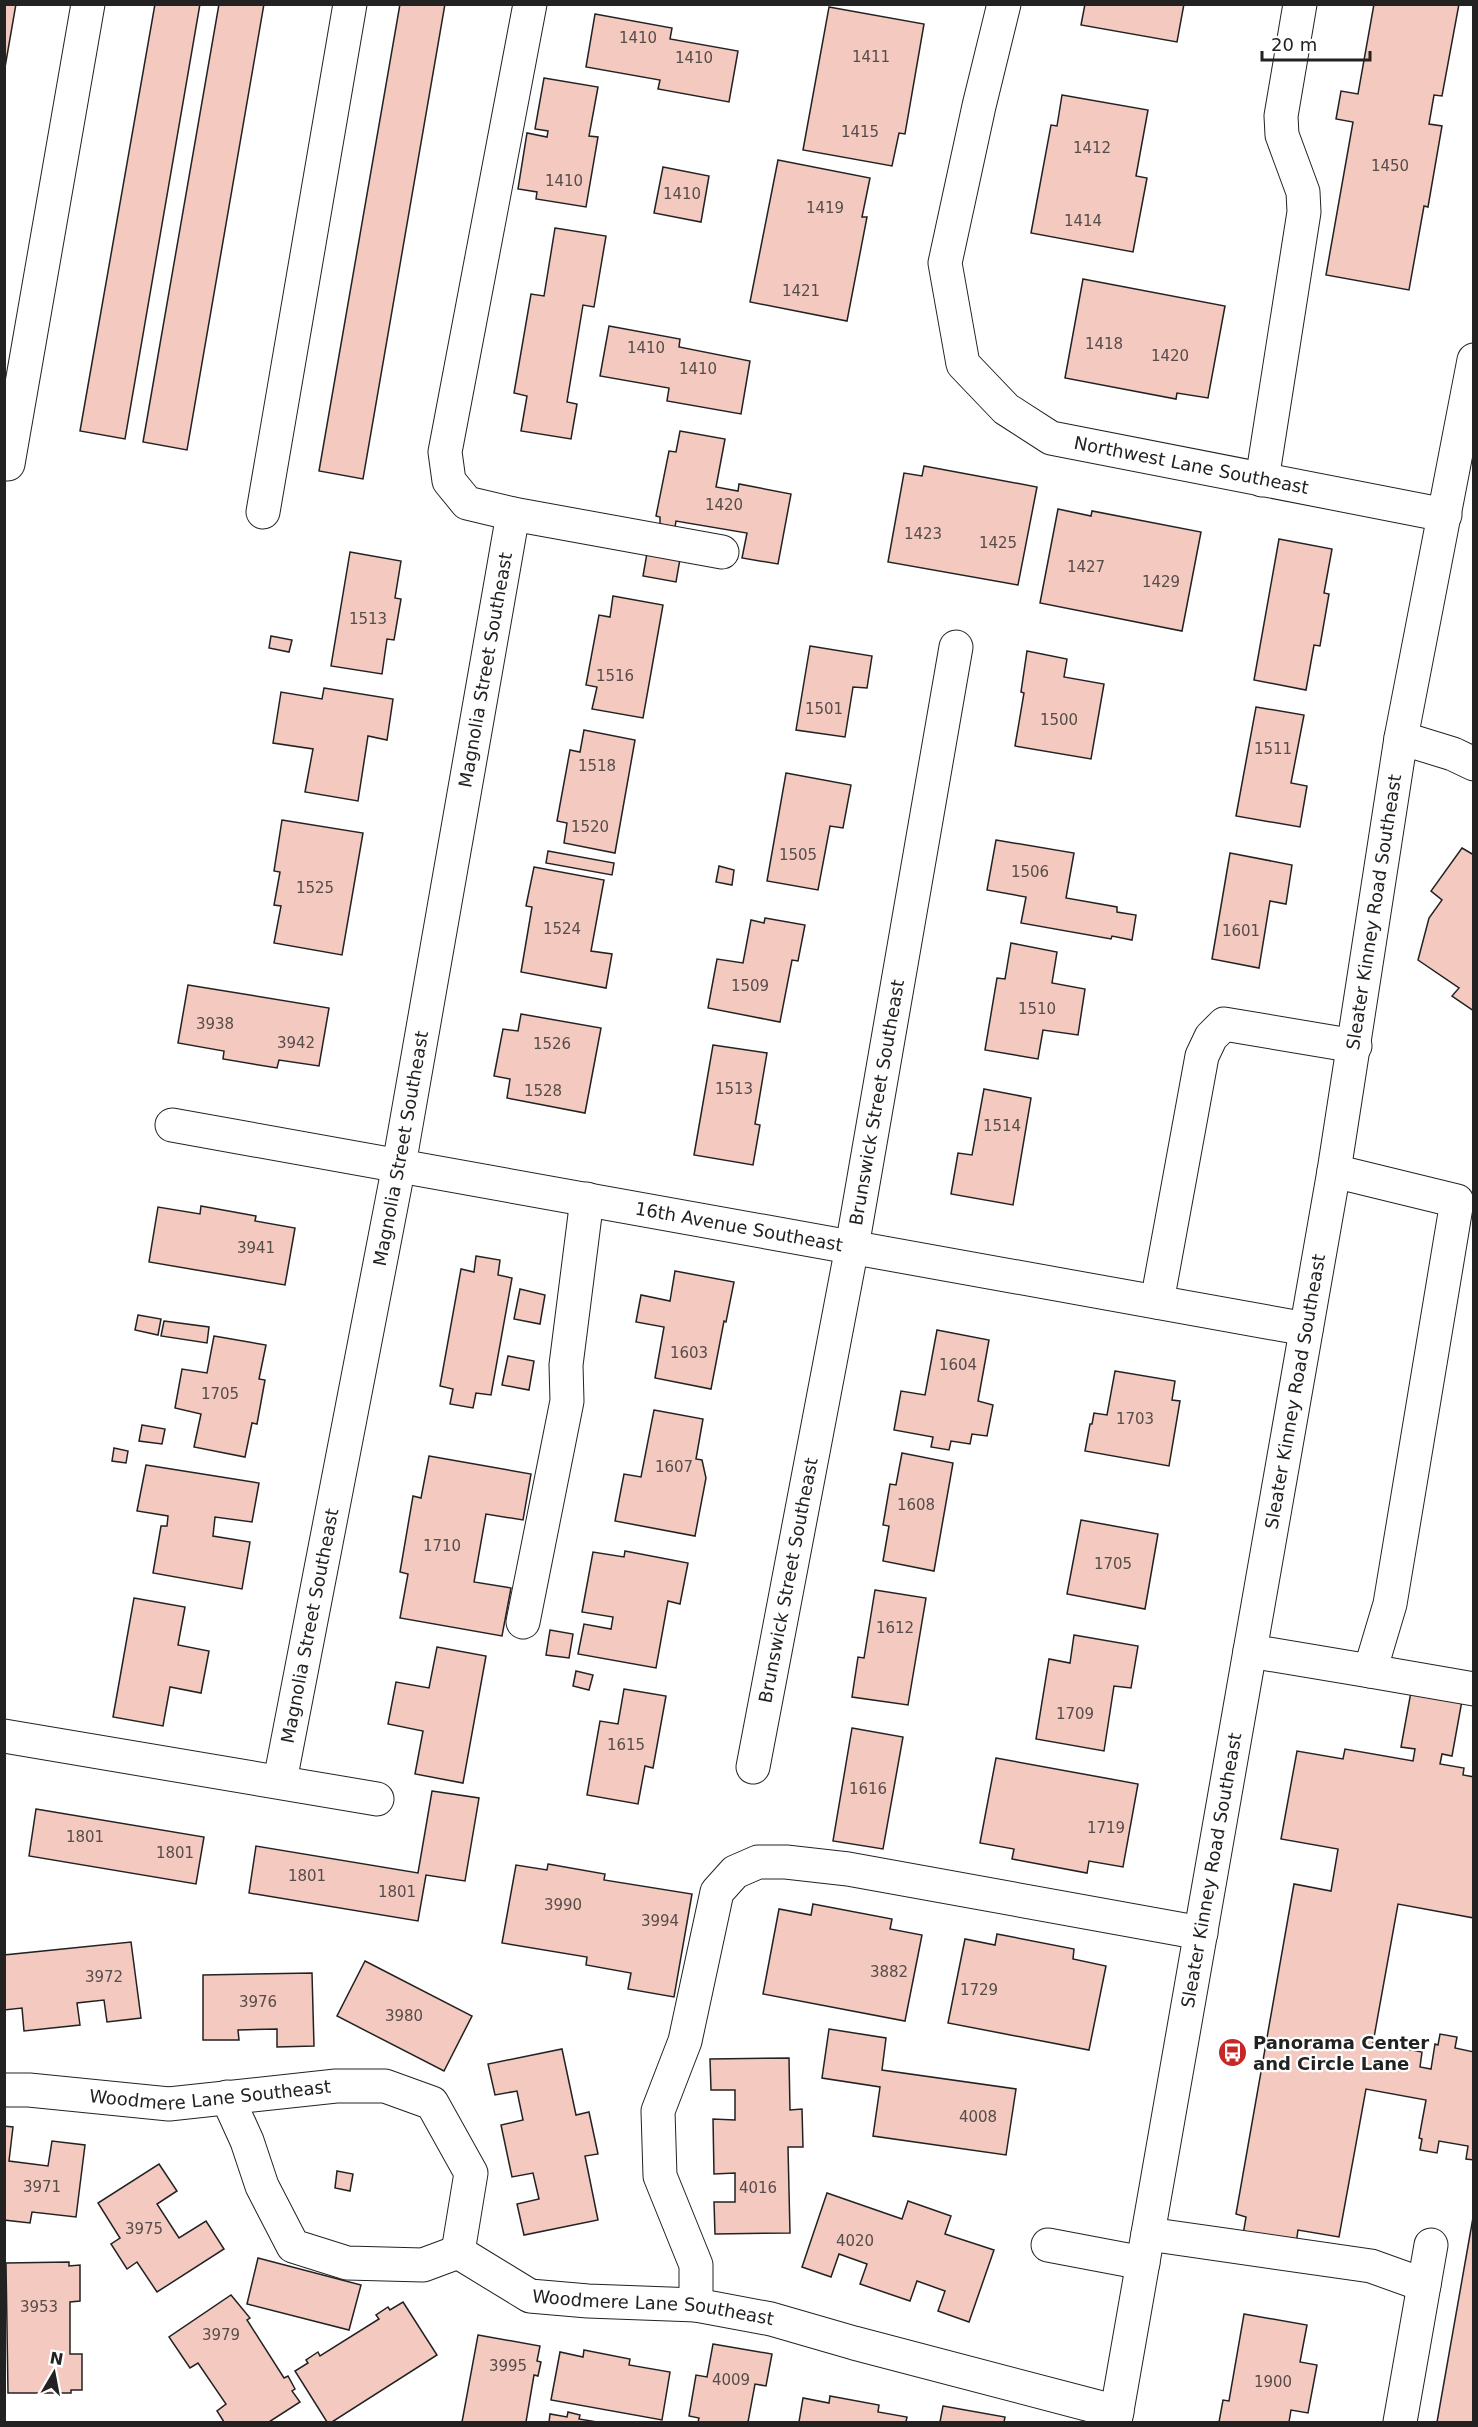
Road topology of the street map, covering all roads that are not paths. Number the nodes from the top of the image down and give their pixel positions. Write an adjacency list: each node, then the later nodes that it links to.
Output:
1 (88, 4): 7 (street)
2 (350, 4): 9 (street)
3 (530, 4): 10 (street)
4 (1004, 4): 8 (street, Northwest Lane Southeast)
5 (1300, 4): 8 (street)
6 (1473, 360): 11 (street, Sleater Kinney Road Southeast)
7 (8, 464)
8 (1262, 480): 11 (street, Northwest Lane Southeast)
9 (263, 512)
10 (513, 514): 12 (street); 18 (street, Magnolia Street Southeast)
11 (1445, 515): 14 (street, Sleater Kinney Road Southeast)
12 (722, 552)
13 (956, 647): 22 (street, Brunswick Street Southeast)
14 (1401, 738): 15 (street); 16 (street, Sleater Kinney Road Southeast)
15 (1472, 758)
16 (1355, 1046): 19 (street, Sleater Kinney Road Southeast); 23 (street)
17 (172, 1125): 18 (street, 16th Avenue Southeast)
18 (399, 1165): 20 (street, 16th Avenue Southeast); 31 (street, Magnolia Street Southeast)
19 (1334, 1171): 21 (street); 24 (street, Sleater Kinney Road Southeast)
20 (587, 1199): 22 (street, 16th Avenue Southeast); 25 (street)
21 (1465, 1204): 27 (street)
22 (852, 1247): 23 (street, 16th Avenue Southeast); 30 (street, Brunswick Street Southeast)
23 (1157, 1302): 24 (street, 16th Avenue Southeast)
24 (1306, 1329): 26 (street, Sleater Kinney Road Southeast)
25 (523, 1622)
26 (1250, 1651): 27 (street); 33 (street, Sleater Kinney Road Southeast)
27 (1370, 1671): 28 (street)
28 (1473, 1689)
29 (4, 1736): 31 (street)
30 (753, 1767)
31 (280, 1781): 32 (street)
32 (377, 1799)
33 (1201, 1933): 38 (street, Sleater Kinney Road Southeast); 41 (street)
34 (4, 2090): 35 (street, Woodmere Lane Southeast)
35 (227, 2097): 39 (street); 39 (street, Woodmere Lane Southeast)
36 (1431, 2245): 40 (street)
37 (1048, 2246): 38 (street)
38 (1145, 2248): 40 (street); 42 (street, Sleater Kinney Road Southeast)
39 (458, 2252): 41 (street, Woodmere Lane Southeast)
40 (1424, 2286): 43 (street)
41 (696, 2305): 42 (street, Woodmere Lane Southeast)
42 (1116, 2417)
43 (1400, 2422)

